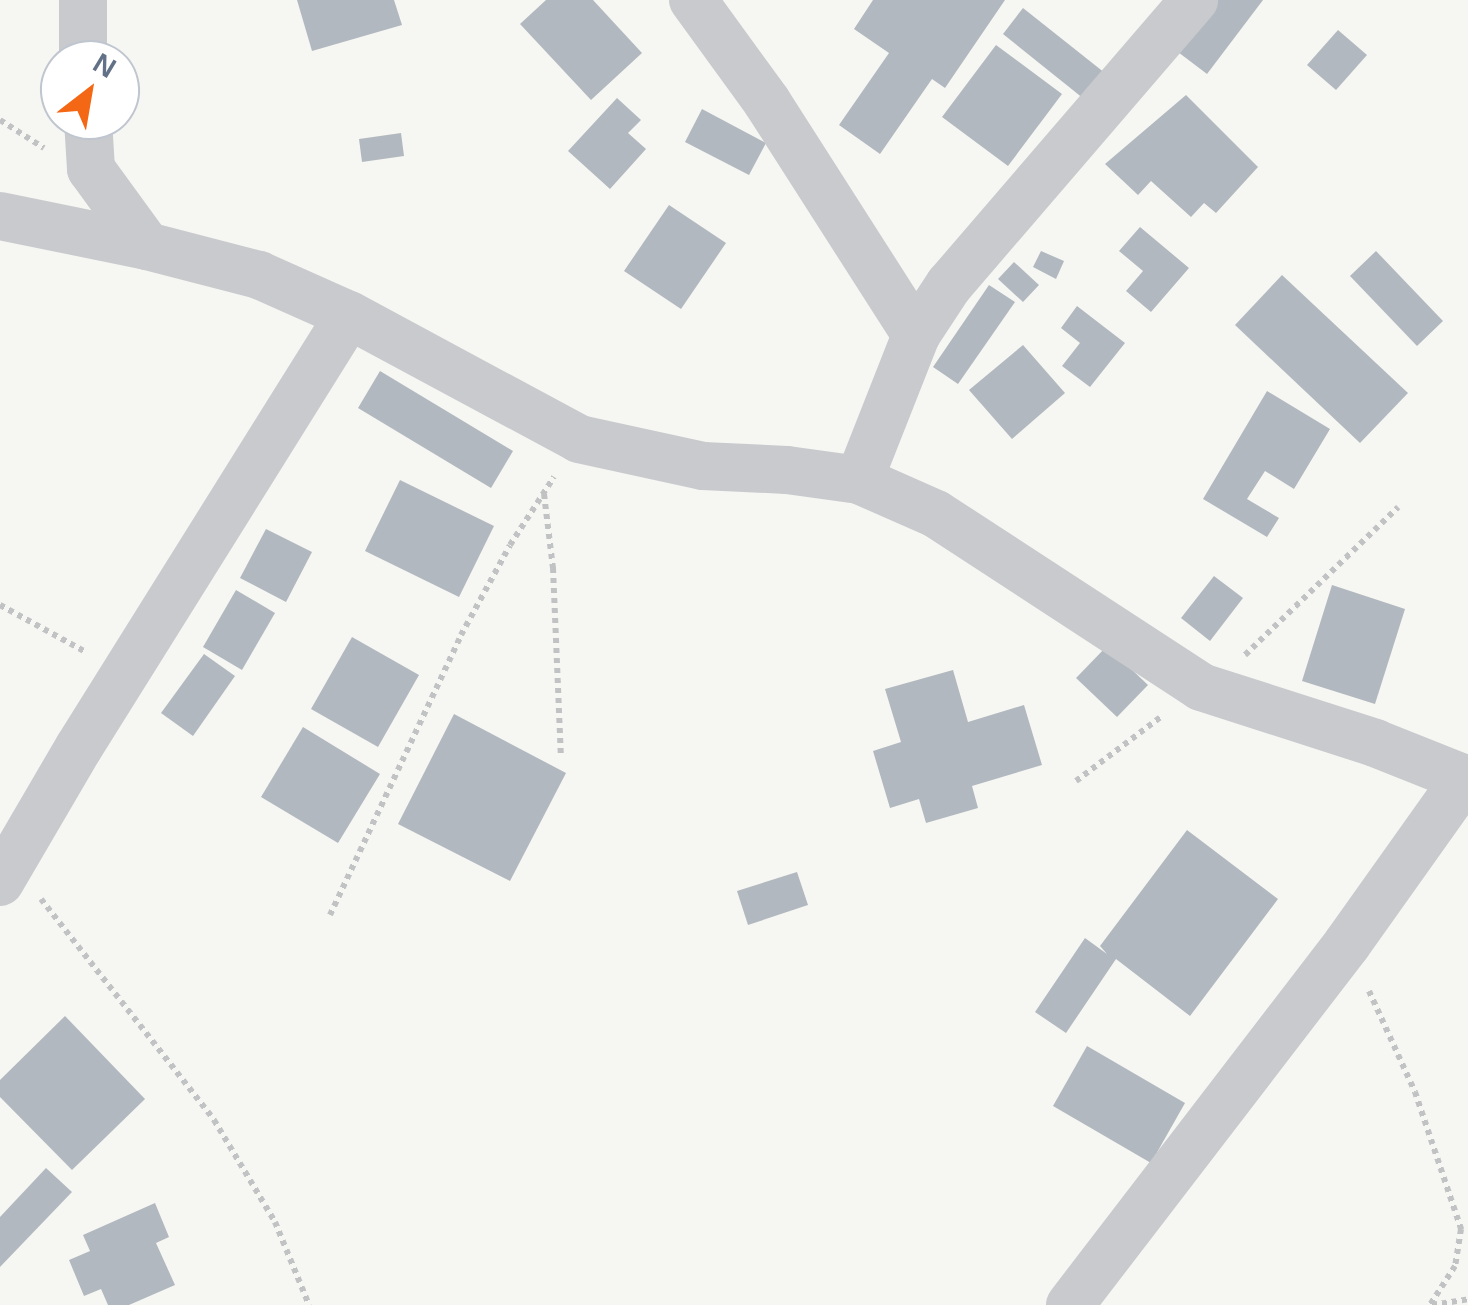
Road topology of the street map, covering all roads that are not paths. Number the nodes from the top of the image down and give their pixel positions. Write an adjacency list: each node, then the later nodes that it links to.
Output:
1 (83, 0): 4 (street)
2 (693, 0): 9 (street)
3 (1194, 0): 9 (street)
4 (83, 40)
5 (89, 140): 7 (street)
6 (0, 216): 7 (street)
7 (147, 246): 8 (street)
8 (349, 315): 10 (street); 12 (street)
9 (916, 335): 10 (street)
10 (859, 480): 11 (street)
11 (1467, 779): 13 (street)
12 (7, 872)
13 (1070, 1305)

